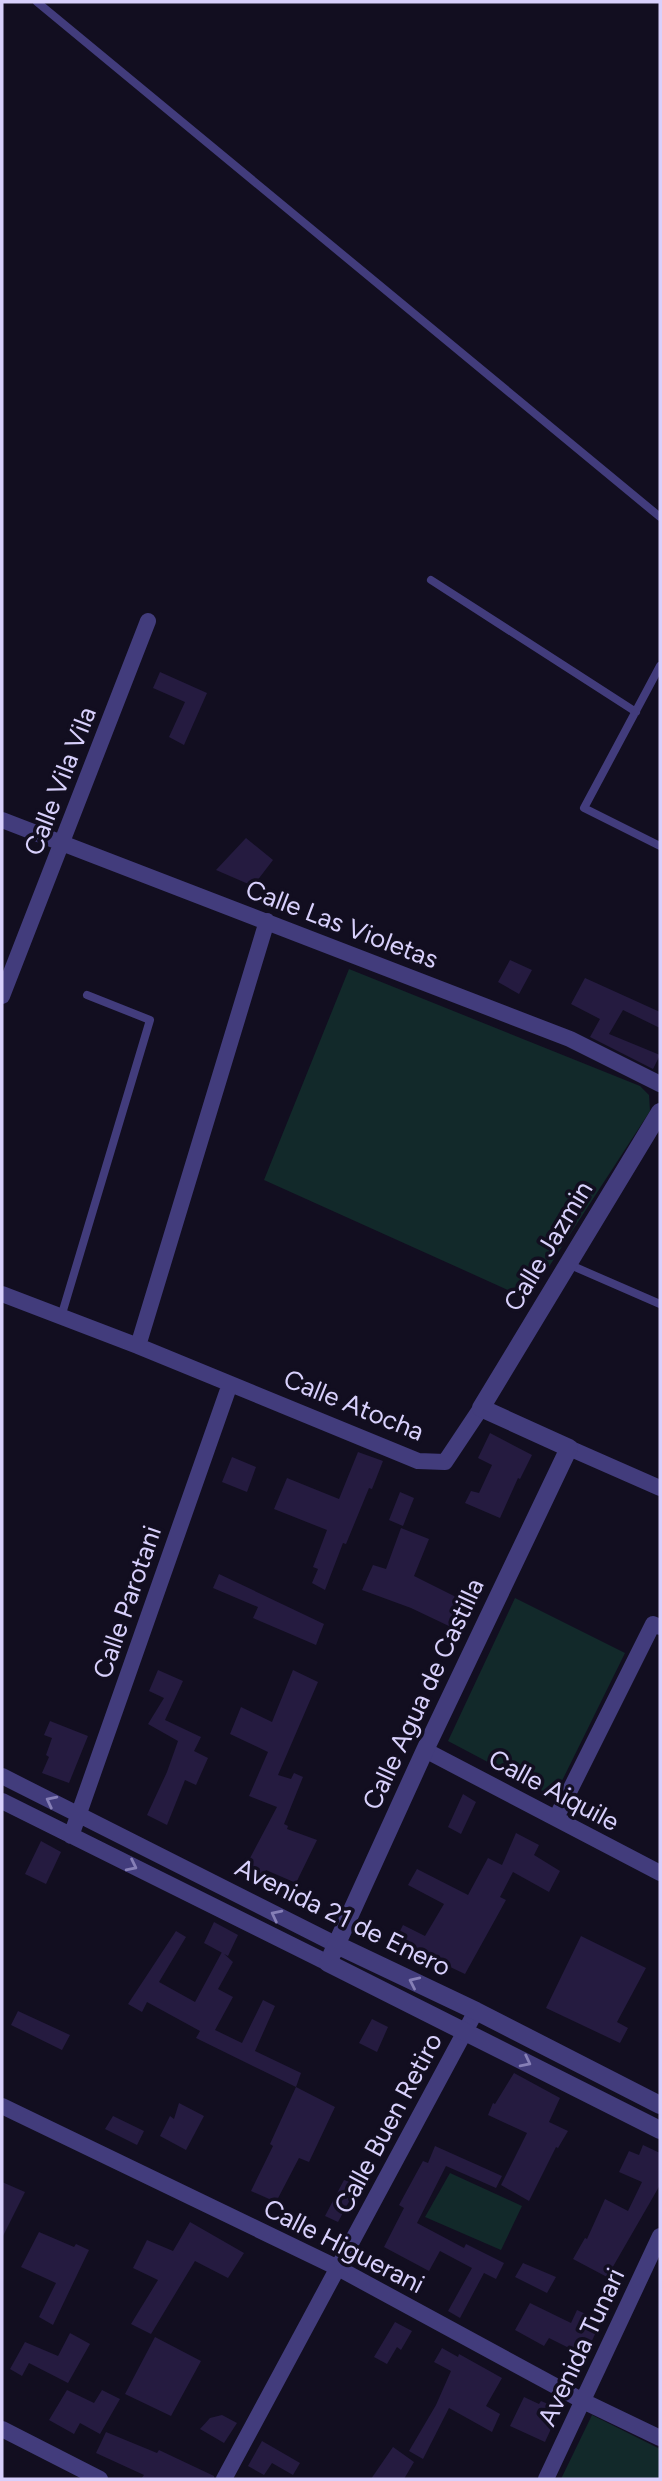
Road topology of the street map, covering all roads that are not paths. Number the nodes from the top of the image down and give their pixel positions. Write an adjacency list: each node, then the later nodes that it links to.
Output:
1 (37, 2): 2 (lane)
2 (660, 517)
3 (431, 580): 6 (lane)
4 (148, 621): 8 (street, Calle Vila Vila)
5 (660, 666): 6 (lane)
6 (636, 712): 9 (lane)
7 (2, 820): 8 (street, Calle Las Violetas)
8 (62, 844): 10 (street, Calle Las Violetas); 12 (street, Calle Vila Vila)
9 (660, 846)
10 (267, 921): 13 (street, Calle Las Violetas); 19 (street)
11 (87, 995): 18 (lane)
12 (2, 996)
13 (660, 1084)
14 (660, 1112): 15 (street, Calle Jazmin)
15 (568, 1264): 17 (lane); 21 (street, Calle Jazmin)
16 (2, 1294): 18 (street, Calle Atocha)
17 (660, 1304)
18 (61, 1317): 19 (street, Calle Atocha)
19 (138, 1346): 20 (street, Calle Atocha)
20 (230, 1384): 21 (street, Calle Atocha); 28 (street, Calle Parotani)
21 (481, 1408): 22 (street)
22 (569, 1448): 23 (street); 25 (street, Calle Agua de Castilla)
23 (660, 1488)
24 (657, 1625): 29 (street)
25 (425, 1750): 29 (street, Calle Aiquile); 32 (street, Calle Agua de Castilla)
26 (2, 1776): 28 (street, Avenida 21 de Enero, one-way to 26)
27 (2, 1801): 30 (street, Avenida 21 de Enero)
28 (79, 1815): 30 (street, Calle Parotani); 32 (street, Avenida 21 de Enero, one-way to 28)
29 (556, 1818): 31 (street, Calle Aiquile)
30 (71, 1836): 33 (street, Avenida 21 de Enero, one-way to 33)
31 (660, 1873)
32 (337, 1945): 33 (street, Calle Agua de Castilla); 34 (street, Avenida 21 de Enero, one-way to 32)
33 (328, 1963): 35 (street, Avenida 21 de Enero)
34 (476, 2011): 35 (street, Calle Buen Retiro); 36 (street, Avenida 21 de Enero)
35 (466, 2031): 38 (street, Avenida 21 de Enero, one-way to 38); 40 (street, Calle Buen Retiro)
36 (660, 2105)
37 (2, 2106): 40 (street, Calle Higuerani)
38 (660, 2130)
39 (660, 2236): 41 (street, Avenida Tunari)
40 (338, 2268): 41 (street, Calle Higuerani); 45 (street, Calle Buen Retiro)
41 (583, 2401): 43 (street, Calle Higuerani); 46 (street, Avenida Tunari)
42 (2, 2429): 44 (street)
43 (660, 2438)
44 (100, 2479)
45 (224, 2479)
46 (546, 2479)

